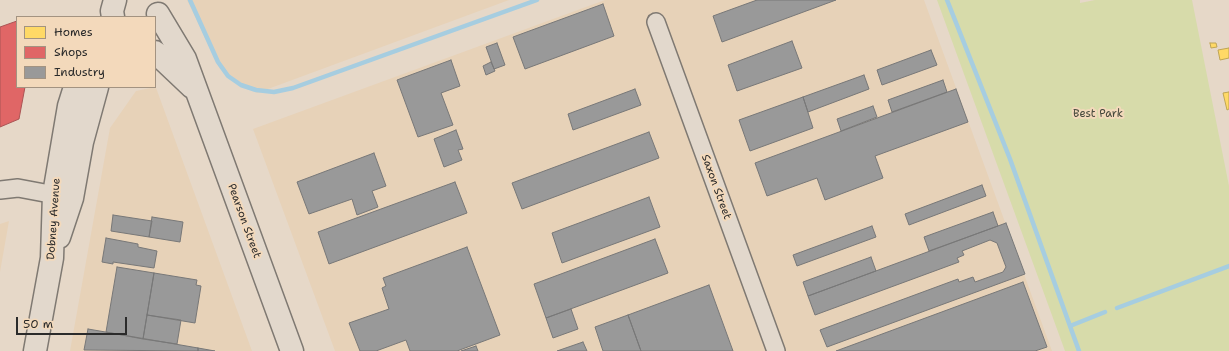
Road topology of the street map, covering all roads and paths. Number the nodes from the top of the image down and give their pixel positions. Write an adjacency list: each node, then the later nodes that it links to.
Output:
1 (156, 12): 6 (main road, Pearson Street)
2 (656, 22): 11 (street, Saxon Street)
3 (156, 53): 6 (main road, Pearson Street)
4 (75, 88): 8 (main road, Dobney Avenue)
5 (97, 88): 8 (main road)
6 (197, 92): 10 (main road, Pearson Street)
7 (0, 190): 8 (street)
8 (63, 196): 9 (main road, Dobney Avenue)
9 (35, 351)
10 (292, 351)
11 (776, 351)

